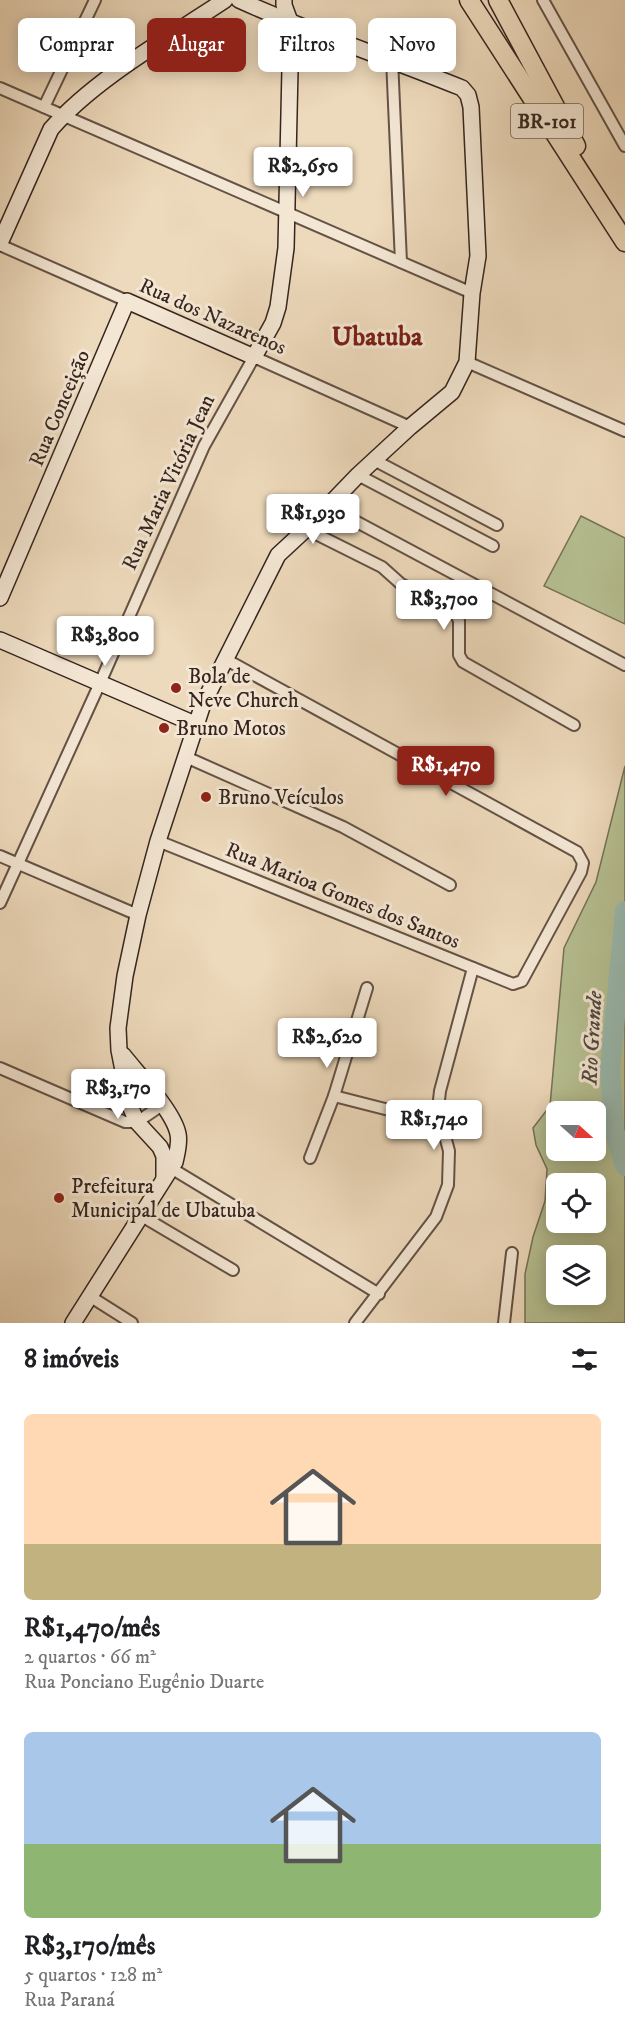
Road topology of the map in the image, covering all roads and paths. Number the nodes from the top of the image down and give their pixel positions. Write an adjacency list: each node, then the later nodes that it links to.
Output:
1 (95, 0): 14 (street)
2 (225, 0): 15 (street)
3 (239, 0): 8 (street)
4 (285, 0): 9 (street, Rua Maria Vitória Jean)
5 (469, 0): 18 (highway, BR-101)
6 (498, 0): 18 (highway, BR-101)
7 (543, 0): 16 (street)
8 (278, 18)
9 (289, 18)
10 (290, 72): 17 (street, Rua Maria Vitória Jean)
11 (393, 72): 20 (street)
12 (423, 72): 21 (street)
13 (0, 88): 14 (street)
14 (44, 107): 15 (street)
15 (63, 116): 17 (street); 19 (street)
16 (625, 146)
17 (286, 212): 20 (street); 23 (street, Rua Maria Vitória Jean)
18 (625, 240)
19 (0, 244): 22 (street, Rua dos Nazarenos)
20 (401, 262): 21 (street)
21 (472, 293): 24 (street)
22 (127, 301): 23 (street, Rua dos Nazarenos); 33 (street, Rua Conceição)
23 (254, 357): 25 (street, Rua dos Nazarenos); 37 (street, Rua Maria Vitória Jean)
24 (467, 362): 25 (street); 26 (street)
25 (410, 426): 27 (street)
26 (625, 431)
27 (374, 460): 28 (street); 30 (street)
28 (358, 475): 29 (street); 32 (street)
29 (327, 506): 31 (street); 36 (street)
30 (497, 525)
31 (306, 529): 35 (street); 39 (street)
32 (493, 546)
33 (0, 598)
34 (0, 640): 37 (street)
35 (225, 659): 38 (street); 47 (street, Rua Marioa Gomes dos Santos)
36 (625, 665)
37 (100, 683): 38 (street); 43 (street, Rua Maria Vitória Jean)
38 (197, 725): 40 (street)
39 (574, 725)
40 (186, 757): 41 (street); 44 (street)
41 (158, 842): 46 (street); 47 (street, Rua Marioa Gomes dos Santos)
42 (0, 856): 43 (street)
43 (18, 864): 45 (street, Rua Maria Vitória Jean); 46 (street)
44 (450, 885)
45 (0, 903)
46 (138, 915): 49 (street)
47 (473, 968): 54 (street)
48 (367, 988): 51 (street)
49 (119, 1050): 52 (street); 53 (street)
50 (0, 1068): 53 (street)
51 (334, 1096): 54 (street); 55 (street)
52 (162, 1106): 53 (street); 56 (street)
53 (137, 1122): 56 (street)
54 (440, 1122): 60 (street)
55 (310, 1158)
56 (167, 1170): 57 (street); 60 (street)
57 (140, 1215): 59 (street); 61 (street)
58 (512, 1253): 65 (street)
59 (233, 1270)
60 (379, 1294): 64 (street)
61 (91, 1297): 62 (street); 63 (street)
62 (73, 1323)
63 (132, 1323)
64 (355, 1323)
65 (504, 1323)

